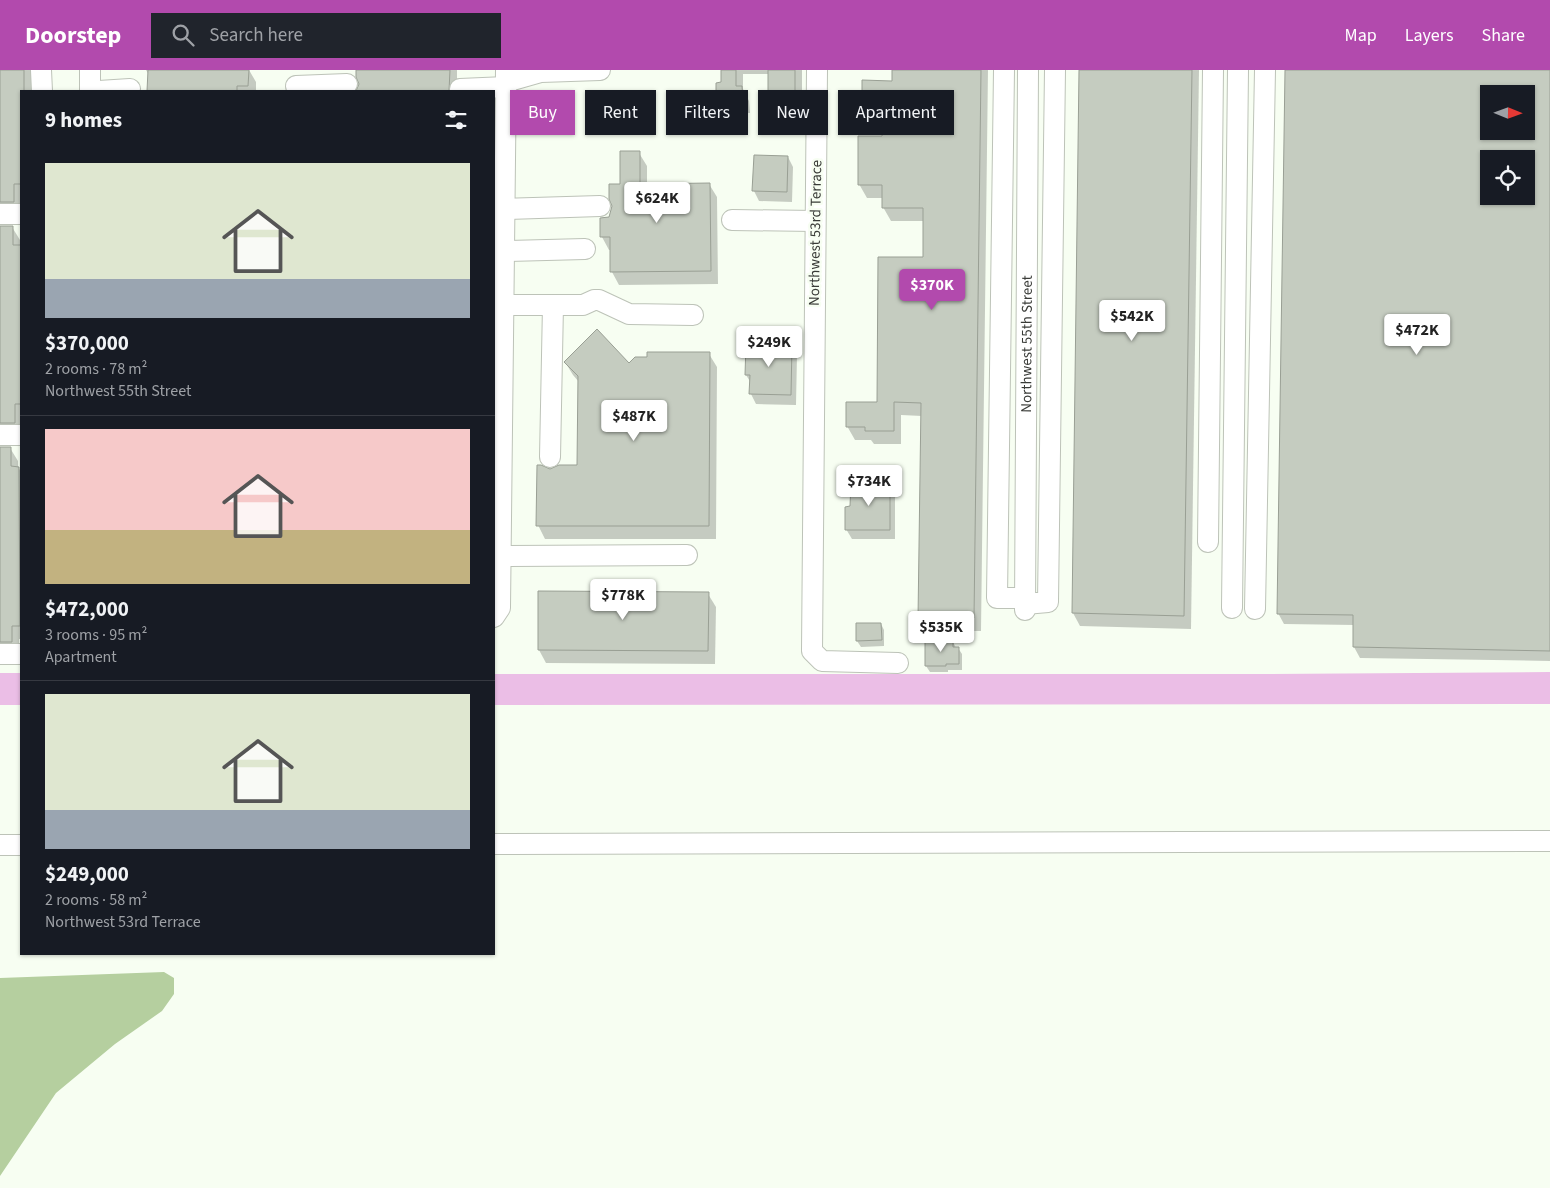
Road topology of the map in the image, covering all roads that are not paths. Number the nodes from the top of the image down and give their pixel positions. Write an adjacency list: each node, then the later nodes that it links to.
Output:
1 (42, 70): 17 (street)
2 (90, 70): 18 (street)
3 (600, 70): 11 (street)
4 (817, 70): 27 (street, Northwest 53rd Terrace)
5 (1004, 70): 42 (street)
6 (1028, 70): 42 (street, Northwest 55th Street)
7 (1055, 70): 42 (street)
8 (1213, 70): 39 (street)
9 (1238, 70): 43 (street)
10 (1265, 70): 44 (street)
11 (541, 71): 12 (street)
12 (506, 80): 16 (street); 20 (street)
13 (296, 82): 14 (street)
14 (347, 84)
15 (130, 89): 19 (street)
16 (460, 89)
17 (42, 90)
18 (90, 90)
19 (114, 90)
20 (500, 132): 21 (street)
21 (499, 165): 23 (street)
22 (600, 206): 23 (street)
23 (504, 209): 29 (street)
24 (0, 214): 25 (street)
25 (20, 214)
26 (732, 220): 27 (street)
27 (815, 221): 48 (street, Northwest 53rd Terrace)
28 (585, 249): 29 (street)
29 (504, 251): 30 (street)
30 (504, 305): 31 (street); 33 (street)
31 (553, 305): 32 (street); 36 (street)
32 (694, 315)
33 (498, 422): 37 (street)
34 (0, 435): 35 (street)
35 (20, 435)
36 (550, 457)
37 (498, 463): 38 (street)
38 (497, 524): 41 (street)
39 (1208, 542)
40 (687, 555): 41 (street)
41 (500, 556): 45 (street)
42 (1025, 606)
43 (1232, 608)
44 (1255, 609)
45 (495, 616)
46 (0, 654): 47 (street)
47 (20, 654)
48 (898, 663)
49 (1550, 841): 50 (street)
50 (495, 844)
51 (0, 845): 52 (street)
52 (20, 845)

